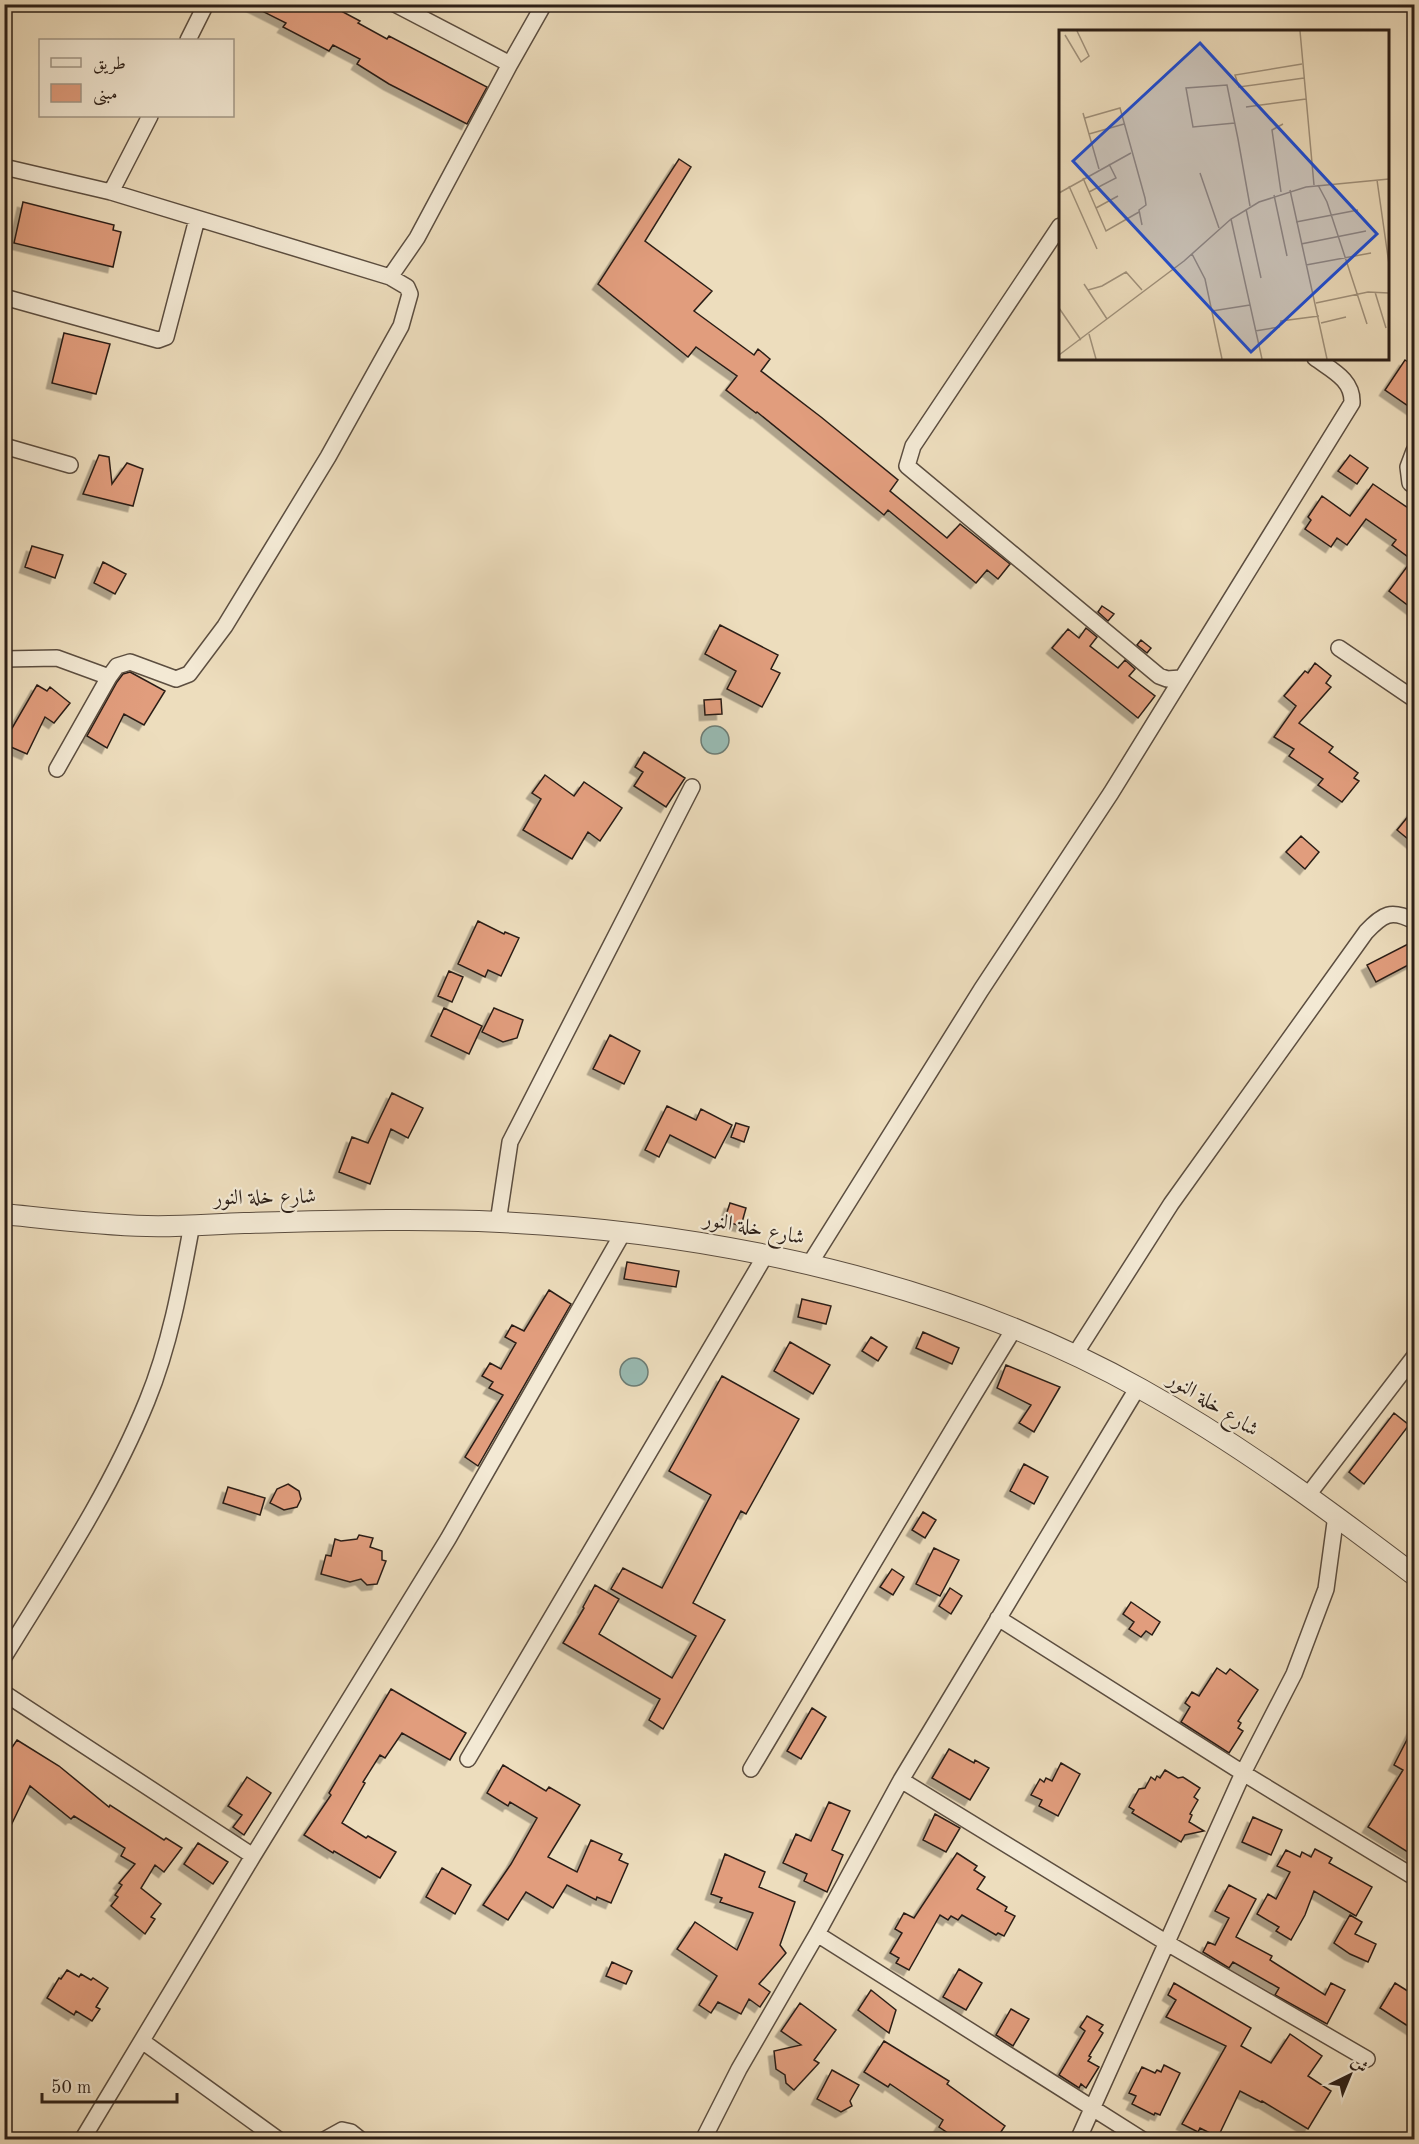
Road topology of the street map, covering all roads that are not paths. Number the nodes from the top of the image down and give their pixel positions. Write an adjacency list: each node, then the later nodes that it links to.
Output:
1 (206, 4): 4 (street)
2 (395, 4): 5 (street)
3 (544, 4): 5 (street)
4 (188, 39)
5 (510, 64): 11 (street)
6 (149, 117): 8 (street)
7 (4, 167): 8 (street)
8 (111, 192): 9 (street)
9 (197, 219): 11 (street); 12 (street)
10 (1059, 227): 21 (street)
11 (390, 277): 20 (street)
12 (4, 297)
13 (1318, 360): 21 (street)
14 (4, 446): 16 (street)
15 (1414, 451): 17 (street)
16 (70, 465)
17 (1414, 486)
18 (1339, 648): 22 (street)
19 (4, 659): 20 (street)
20 (109, 677): 23 (street)
21 (1181, 678): 31 (street)
22 (1414, 699)
23 (57, 770)
24 (692, 787): 27 (street)
25 (1414, 921): 33 (street)
26 (4, 1214): 28 (street, شارع خلة النور)
27 (498, 1222): 28 (street, شارع خلة النور); 29 (street, شارع خلة النور)
28 (192, 1224): 40 (street)
29 (624, 1231): 30 (street, شارع خلة النور); 46 (street)
30 (765, 1256): 31 (street, شارع خلة النور); 42 (street)
31 (809, 1265): 32 (street, شارع خلة النور)
32 (1014, 1329): 33 (street, شارع خلة النور); 43 (street)
33 (1074, 1356): 35 (street, شارع خلة النور)
34 (1414, 1356): 36 (street)
35 (1138, 1387): 36 (street, شارع خلة النور); 39 (street)
36 (1308, 1495): 37 (street, شارع خلة النور)
37 (1335, 1515): 38 (street, شارع خلة النور); 44 (street)
38 (1414, 1575)
39 (998, 1618): 44 (street); 45 (street)
40 (4, 1657)
41 (4, 1693): 46 (street)
42 (468, 1759)
43 (750, 1769)
44 (1243, 1773): 47 (street); 49 (street)
45 (902, 1780): 48 (street); 49 (street)
46 (253, 1856): 50 (street)
47 (1414, 1877)
48 (817, 1934): 52 (street); 57 (street)
49 (1167, 1943): 51 (street); 52 (street)
50 (142, 2041): 53 (street); 54 (street)
51 (1367, 2059)
52 (1092, 2108): 58 (street); 59 (street)
53 (82, 2139)
54 (279, 2139)
55 (324, 2139): 56 (street)
56 (361, 2139)
57 (703, 2139)
58 (1078, 2139)
59 (1143, 2139)

